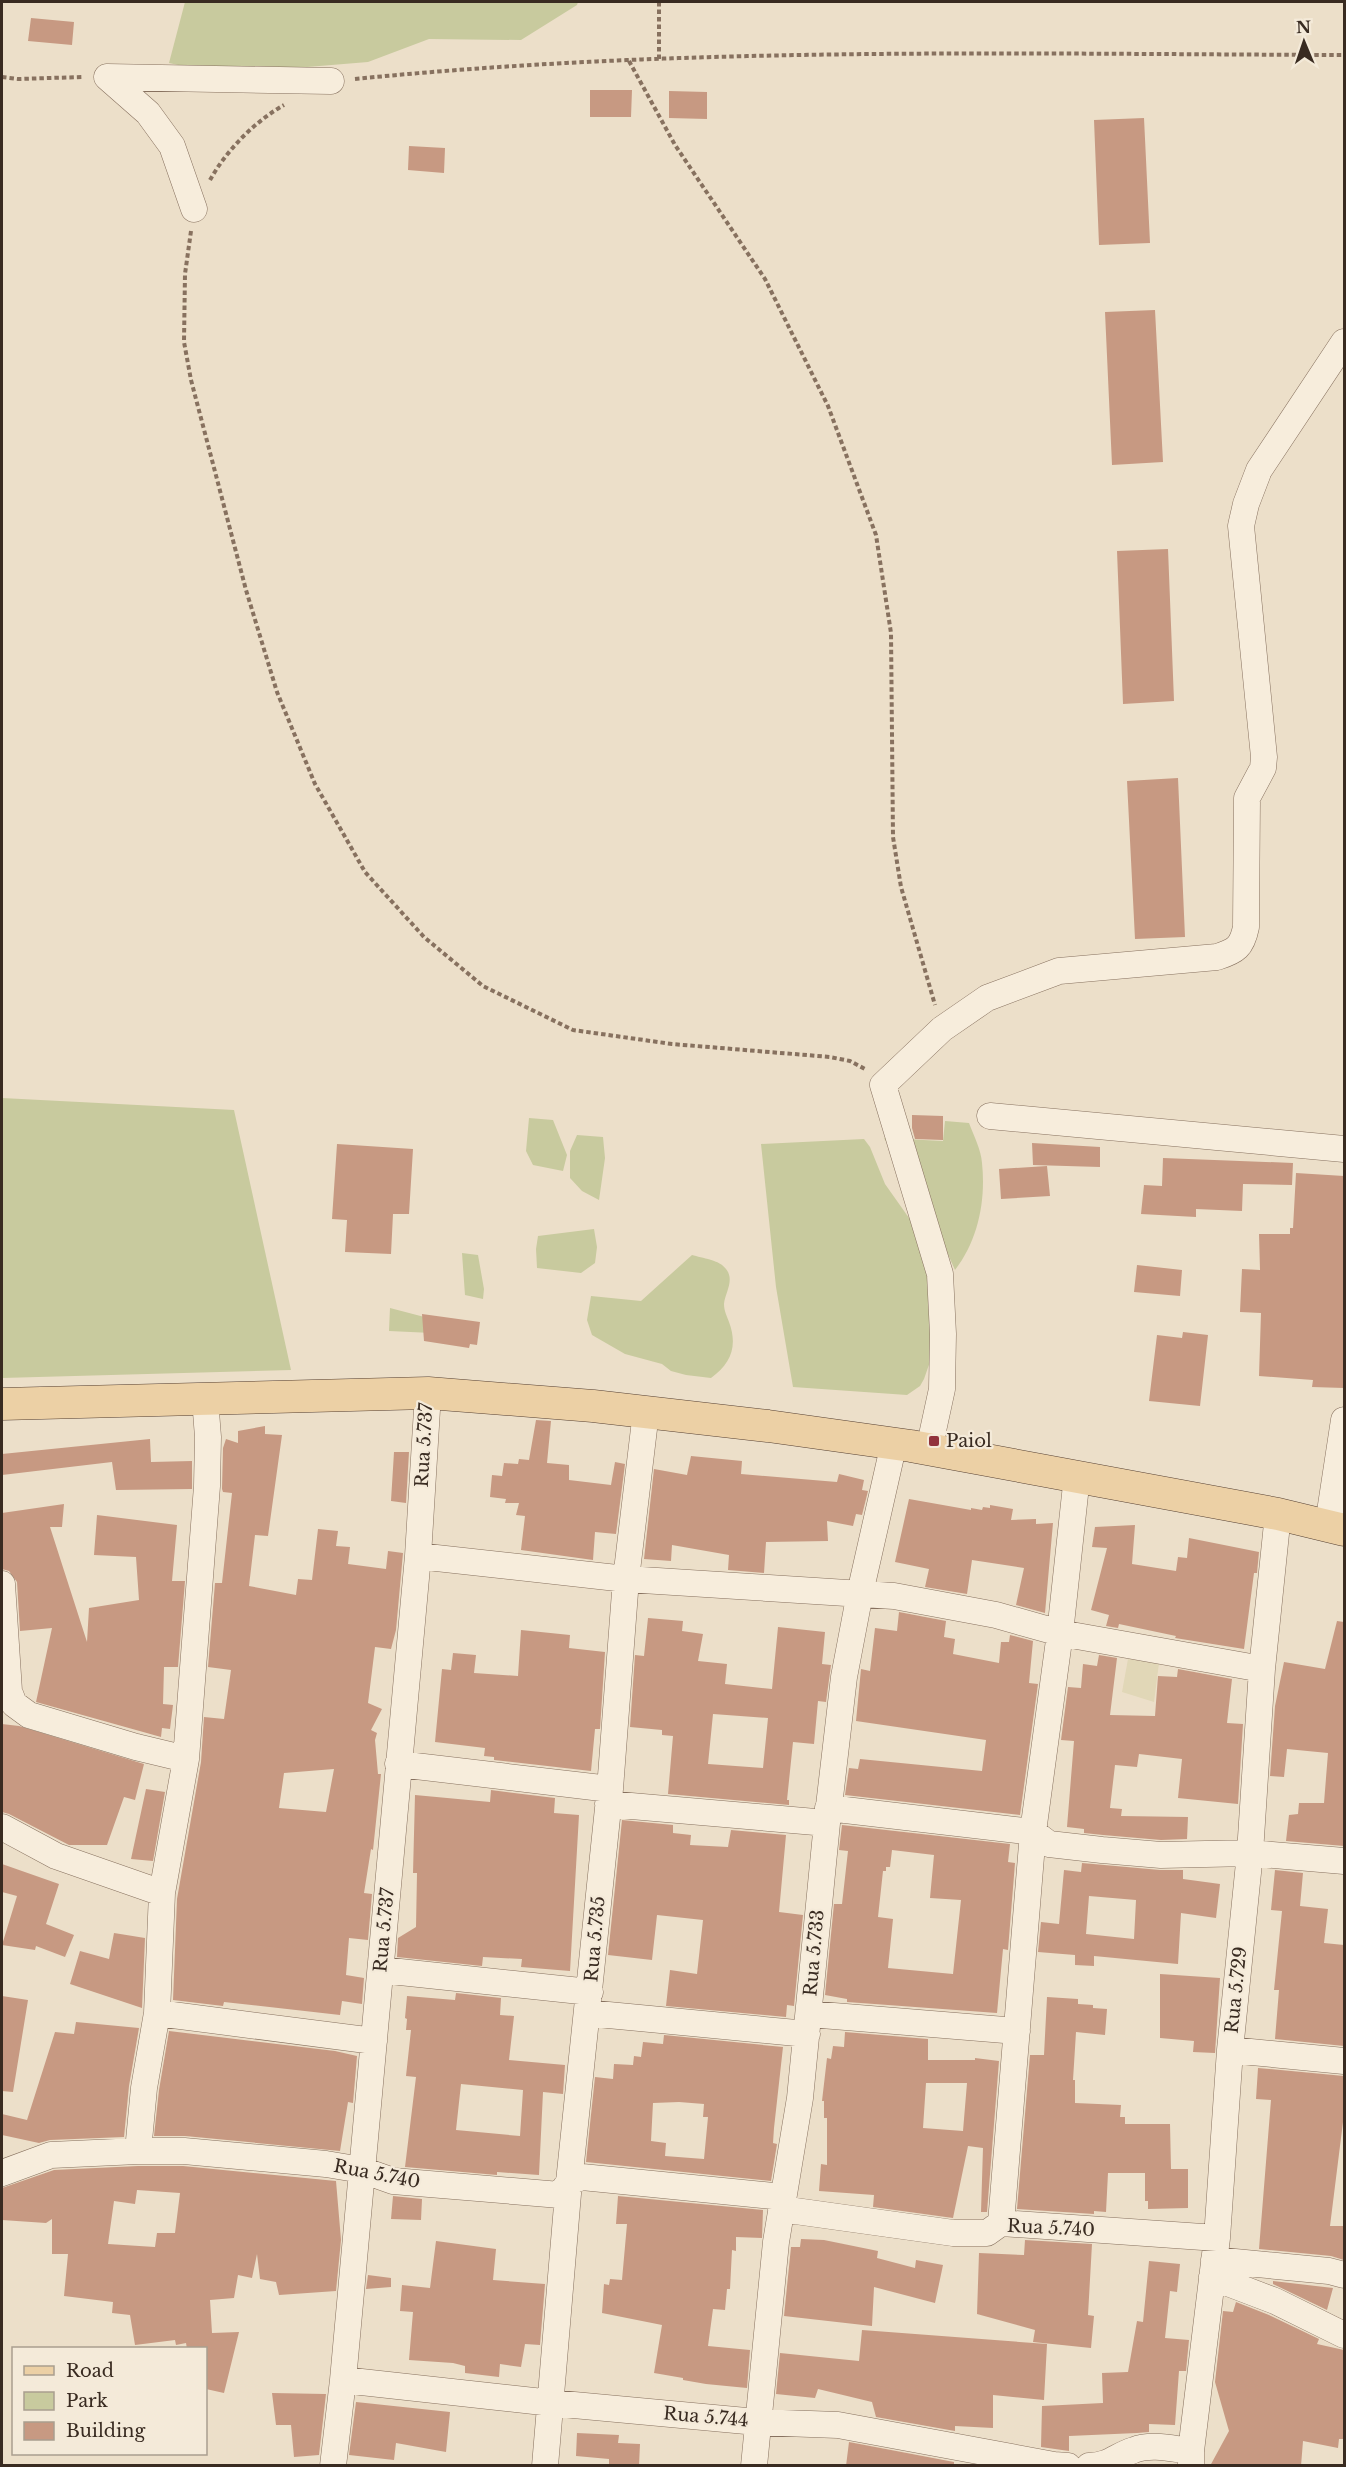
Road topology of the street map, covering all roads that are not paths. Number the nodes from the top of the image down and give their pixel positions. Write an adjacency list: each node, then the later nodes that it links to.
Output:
1 (331, 81): 2 (street)
2 (194, 210)
3 (1344, 342): 11 (street, Rua 5.733)
4 (990, 1116): 5 (street)
5 (1344, 1149)
6 (428, 1393): 7 (main road); 9 (main road); 15 (street, Rua 5.737)
7 (205, 1399): 8 (main road); 22 (street)
8 (2, 1404)
9 (646, 1412): 11 (main road); 16 (street, Rua 5.735)
10 (1344, 1420): 14 (street)
11 (912, 1446): 12 (main road); 18 (street, Rua 5.733)
12 (1077, 1476): 13 (main road); 19 (street)
13 (1278, 1515): 14 (main road); 20 (street, Rua 5.729)
14 (1336, 1527)
15 (418, 1556): 16 (street); 23 (street, Rua 5.737)
16 (626, 1579): 18 (street); 24 (street, Rua 5.735)
17 (2, 1584): 21 (street)
18 (860, 1593): 19 (street); 25 (street, Rua 5.733)
19 (1060, 1633): 20 (street); 27 (street)
20 (1262, 1669): 28 (street, Rua 5.729)
21 (5, 1676): 22 (street)
22 (186, 1759): 30 (street)
23 (399, 1764): 24 (street); 31 (street, Rua 5.737)
24 (609, 1797): 25 (street); 32 (street, Rua 5.735)
25 (827, 1815): 27 (street); 34 (street, Rua 5.733)
26 (2, 1827): 30 (street)
27 (1033, 1832): 28 (street); 35 (street)
28 (1250, 1853): 29 (street); 37 (street, Rua 5.729)
29 (1344, 1861)
30 (162, 1893): 33 (street)
31 (381, 1970): 32 (street); 36 (street, Rua 5.737)
32 (589, 2002): 34 (street); 42 (street, Rua 5.735)
33 (157, 2013): 36 (street); 39 (street)
34 (808, 2024): 35 (street); 43 (street, Rua 5.733)
35 (1017, 2031): 44 (street)
36 (374, 2042): 40 (street, Rua 5.737)
37 (1230, 2050): 38 (street); 45 (street, Rua 5.729)
38 (1344, 2061)
39 (138, 2151): 40 (street, Rua 5.740); 41 (street, Rua 5.740)
40 (362, 2170): 42 (street, Rua 5.740); 48 (street, Rua 5.737)
41 (2, 2173)
42 (569, 2182): 43 (street, Rua 5.740); 49 (street, Rua 5.735)
43 (782, 2203): 44 (street, Rua 5.740); 50 (street, Rua 5.733)
44 (1001, 2223): 45 (street, Rua 5.740)
45 (1214, 2258): 46 (street, Rua 5.740); 47 (street); 51 (street, Rua 5.729)
46 (1344, 2275)
47 (1344, 2335)
48 (343, 2380): 49 (street, Rua 5.744); 52 (street, Rua 5.737)
49 (552, 2403): 50 (street, Rua 5.744); 53 (street, Rua 5.735)
50 (756, 2422): 54 (street, Rua 5.733); 55 (street, Rua 5.744)
51 (1191, 2458): 56 (street)
52 (333, 2466)
53 (545, 2466)
54 (754, 2466)
55 (1068, 2466)
56 (1089, 2466)

